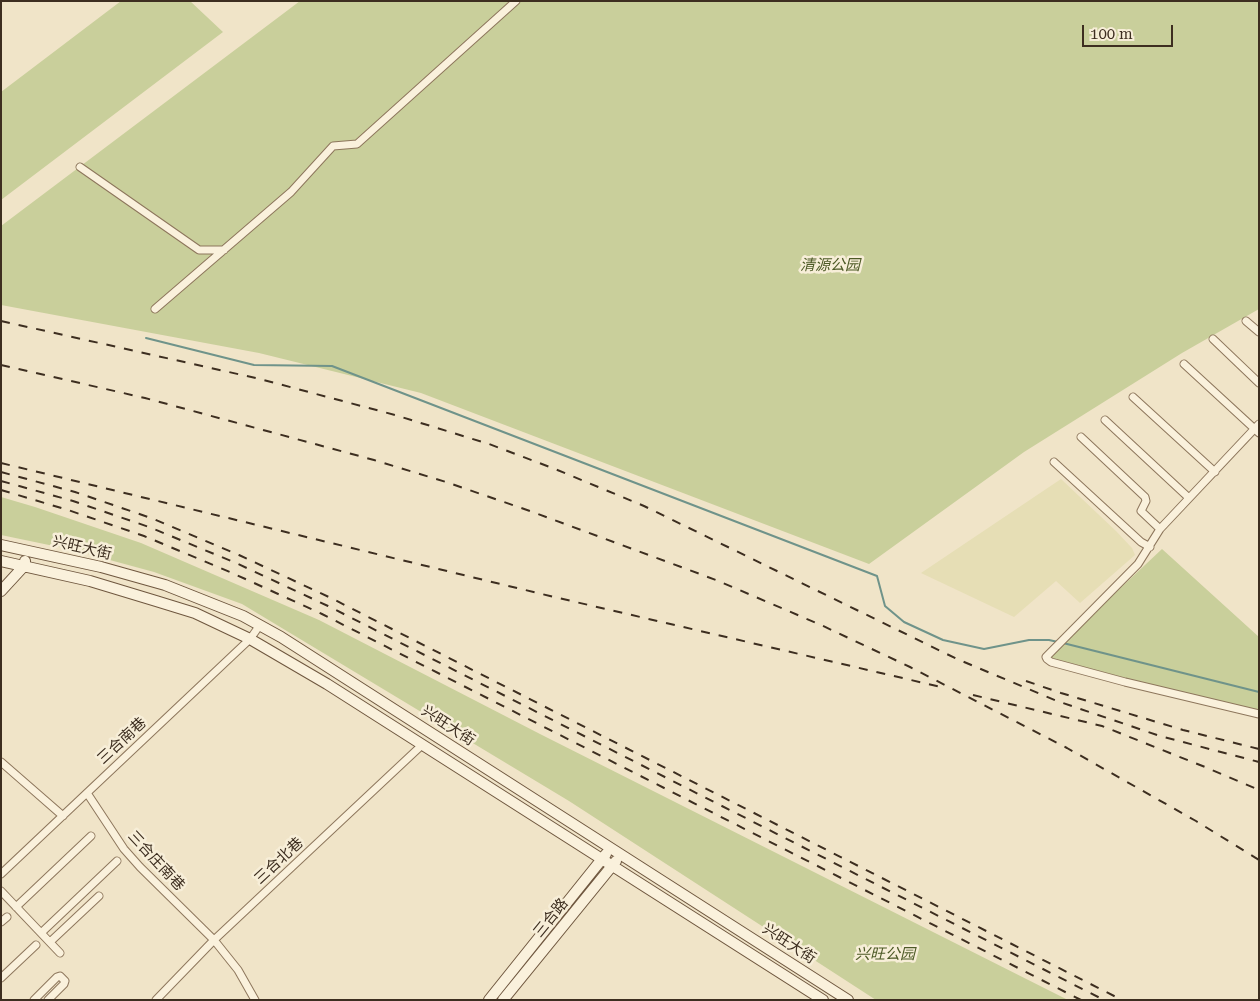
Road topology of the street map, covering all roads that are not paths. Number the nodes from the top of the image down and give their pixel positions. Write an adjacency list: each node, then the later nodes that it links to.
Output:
1 (511, 3): 3 (street)
2 (80, 167): 3 (street)
3 (224, 250): 4 (street)
4 (155, 309)
5 (1246, 321): 6 (street)
6 (1259, 332)
7 (1212, 339): 9 (street)
8 (1184, 364): 12 (street)
9 (1259, 383)
10 (1133, 397): 15 (street)
11 (1105, 420): 16 (street)
12 (1257, 428): 15 (street)
13 (1080, 437): 17 (street)
14 (1054, 462): 19 (street)
15 (1215, 472): 16 (street)
16 (1190, 498): 17 (street)
17 (1160, 529): 19 (street)
18 (1, 545): 20 (main road, 兴旺大街)
19 (1150, 547): 26 (street)
20 (28, 551): 22 (main road); 24 (main road, 兴旺大街)
21 (1, 561): 22 (main road, 兴旺大街)
22 (24, 566): 23 (main road); 25 (main road, 兴旺大街)
23 (1, 591)
24 (260, 625): 25 (street, 三合南巷); 32 (main road, 兴旺大街)
25 (250, 639): 27 (main road, 兴旺大街); 29 (street, 三合南巷)
26 (1259, 714)
27 (422, 745): 34 (main road, 兴旺大街); 42 (street, 三合北巷)
28 (1, 762): 30 (street)
29 (87, 794): 30 (street, 三合南巷); 42 (street, 三合庄南巷)
30 (63, 816): 37 (street, 三合南巷)
31 (91, 836): 40 (street)
32 (610, 848): 33 (main road, 兴旺大街); 34 (main road, 三合路)
33 (621, 855): 36 (main road, 三合路); 54 (main road, 兴旺大街)
34 (602, 859): 36 (main road, 兴旺大街); 51 (main road, 三合路)
35 (117, 861): 41 (street)
36 (613, 866): 52 (main road, 三合路); 53 (main road, 兴旺大街)
37 (1, 874)
38 (1, 891): 40 (street)
39 (99, 896): 43 (street)
40 (16, 907): 41 (street)
41 (42, 933): 43 (street)
42 (214, 940): 49 (street, 三合北巷); 50 (street, 三合庄南巷)
43 (50, 942): 45 (street)
44 (36, 945): 46 (street)
45 (60, 953)
46 (1, 978)
47 (34, 1000): 48 (street)
48 (48, 1000)
49 (156, 1000)
50 (255, 1000)
51 (489, 1000)
52 (503, 1000)
53 (824, 1000)
54 (848, 1000)

